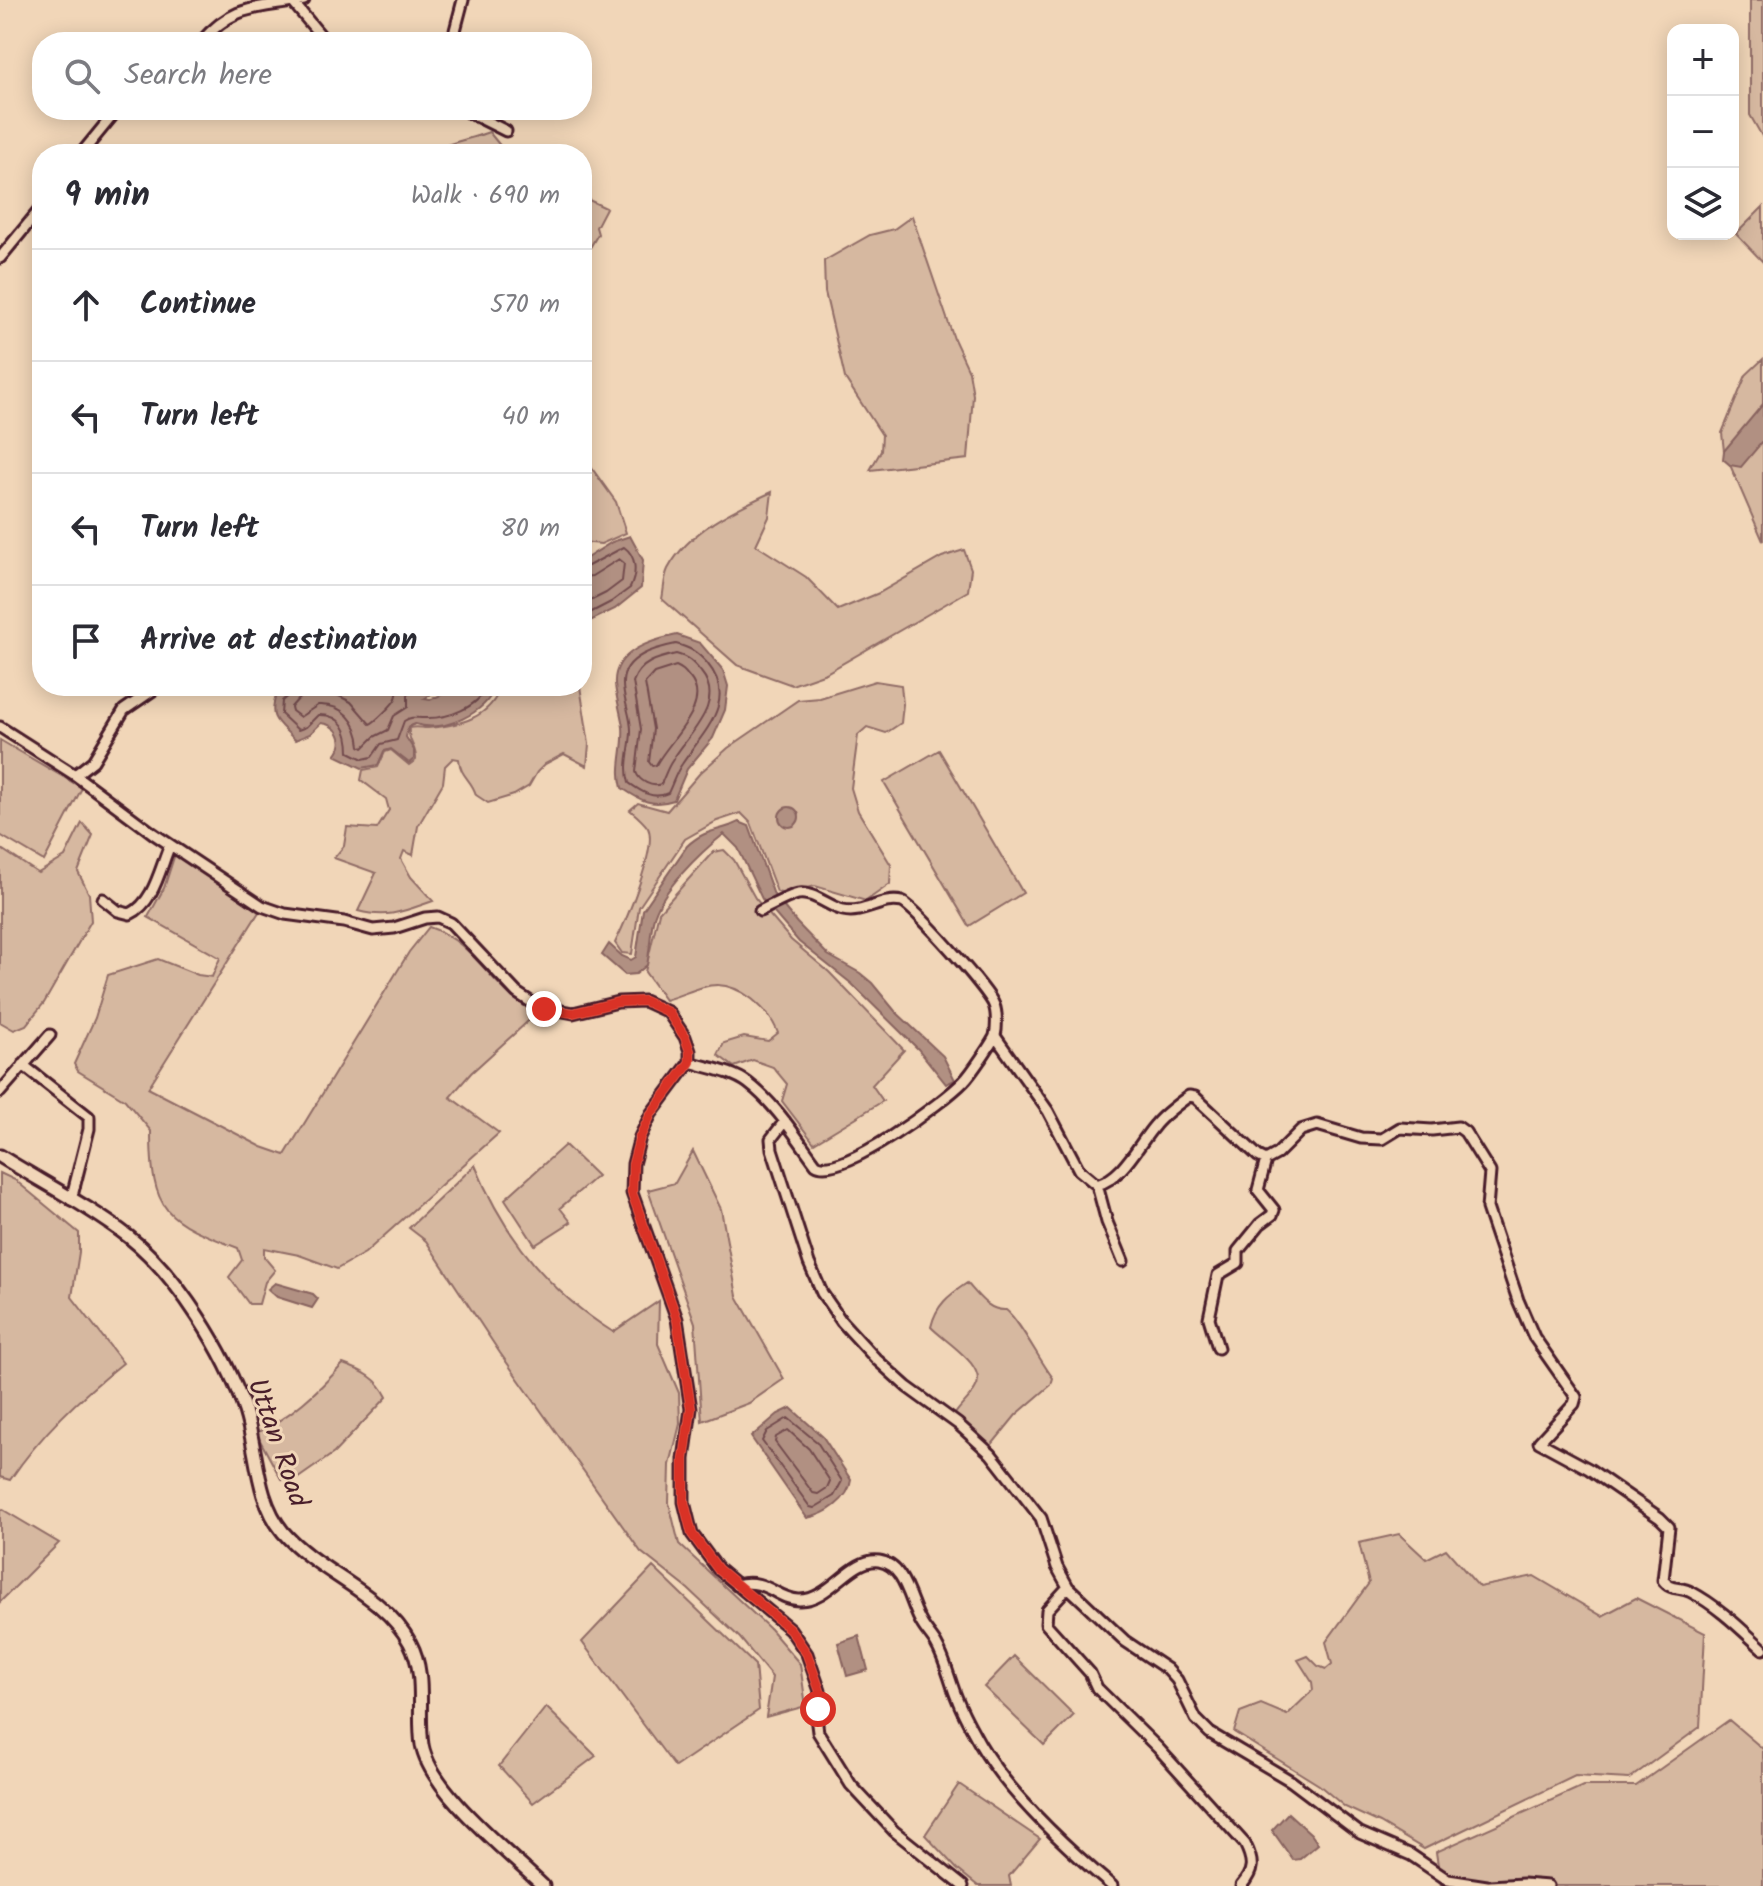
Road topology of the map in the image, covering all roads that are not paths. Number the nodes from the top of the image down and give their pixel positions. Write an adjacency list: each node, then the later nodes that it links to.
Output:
1 (304, 0): 3 (street)
2 (463, 0): 6 (street)
3 (292, 1): 4 (street); 5 (street)
4 (210, 32)
5 (318, 32)
6 (455, 32)
7 (109, 120): 10 (street)
8 (484, 120): 9 (street)
9 (506, 131)
10 (89, 144)
11 (32, 219): 12 (street)
12 (0, 258)
13 (144, 696): 15 (street)
14 (0, 727): 15 (street)
15 (75, 775): 16 (street)
16 (170, 845): 17 (street); 21 (street)
17 (103, 899)
18 (760, 911): 20 (street)
19 (50, 1035): 22 (street)
20 (995, 1036): 24 (street); 27 (street)
21 (690, 1062): 24 (street); 31 (street)
22 (23, 1065): 23 (street); 28 (street)
23 (0, 1092)
24 (785, 1121): 32 (street)
25 (0, 1156): 28 (main road, Uttan Road)
26 (1266, 1160): 27 (street); 30 (street); 33 (street)
27 (1097, 1185): 29 (street)
28 (71, 1200): 34 (main road, Uttan Road)
29 (1123, 1261)
30 (1218, 1348)
31 (736, 1585): 35 (street); 36 (street)
32 (1068, 1587): 37 (street); 38 (street)
33 (1763, 1649)
34 (543, 1886)
35 (963, 1886)
36 (1112, 1886)
37 (1241, 1886)
38 (1488, 1886): 39 (street)
39 (1548, 1886)

